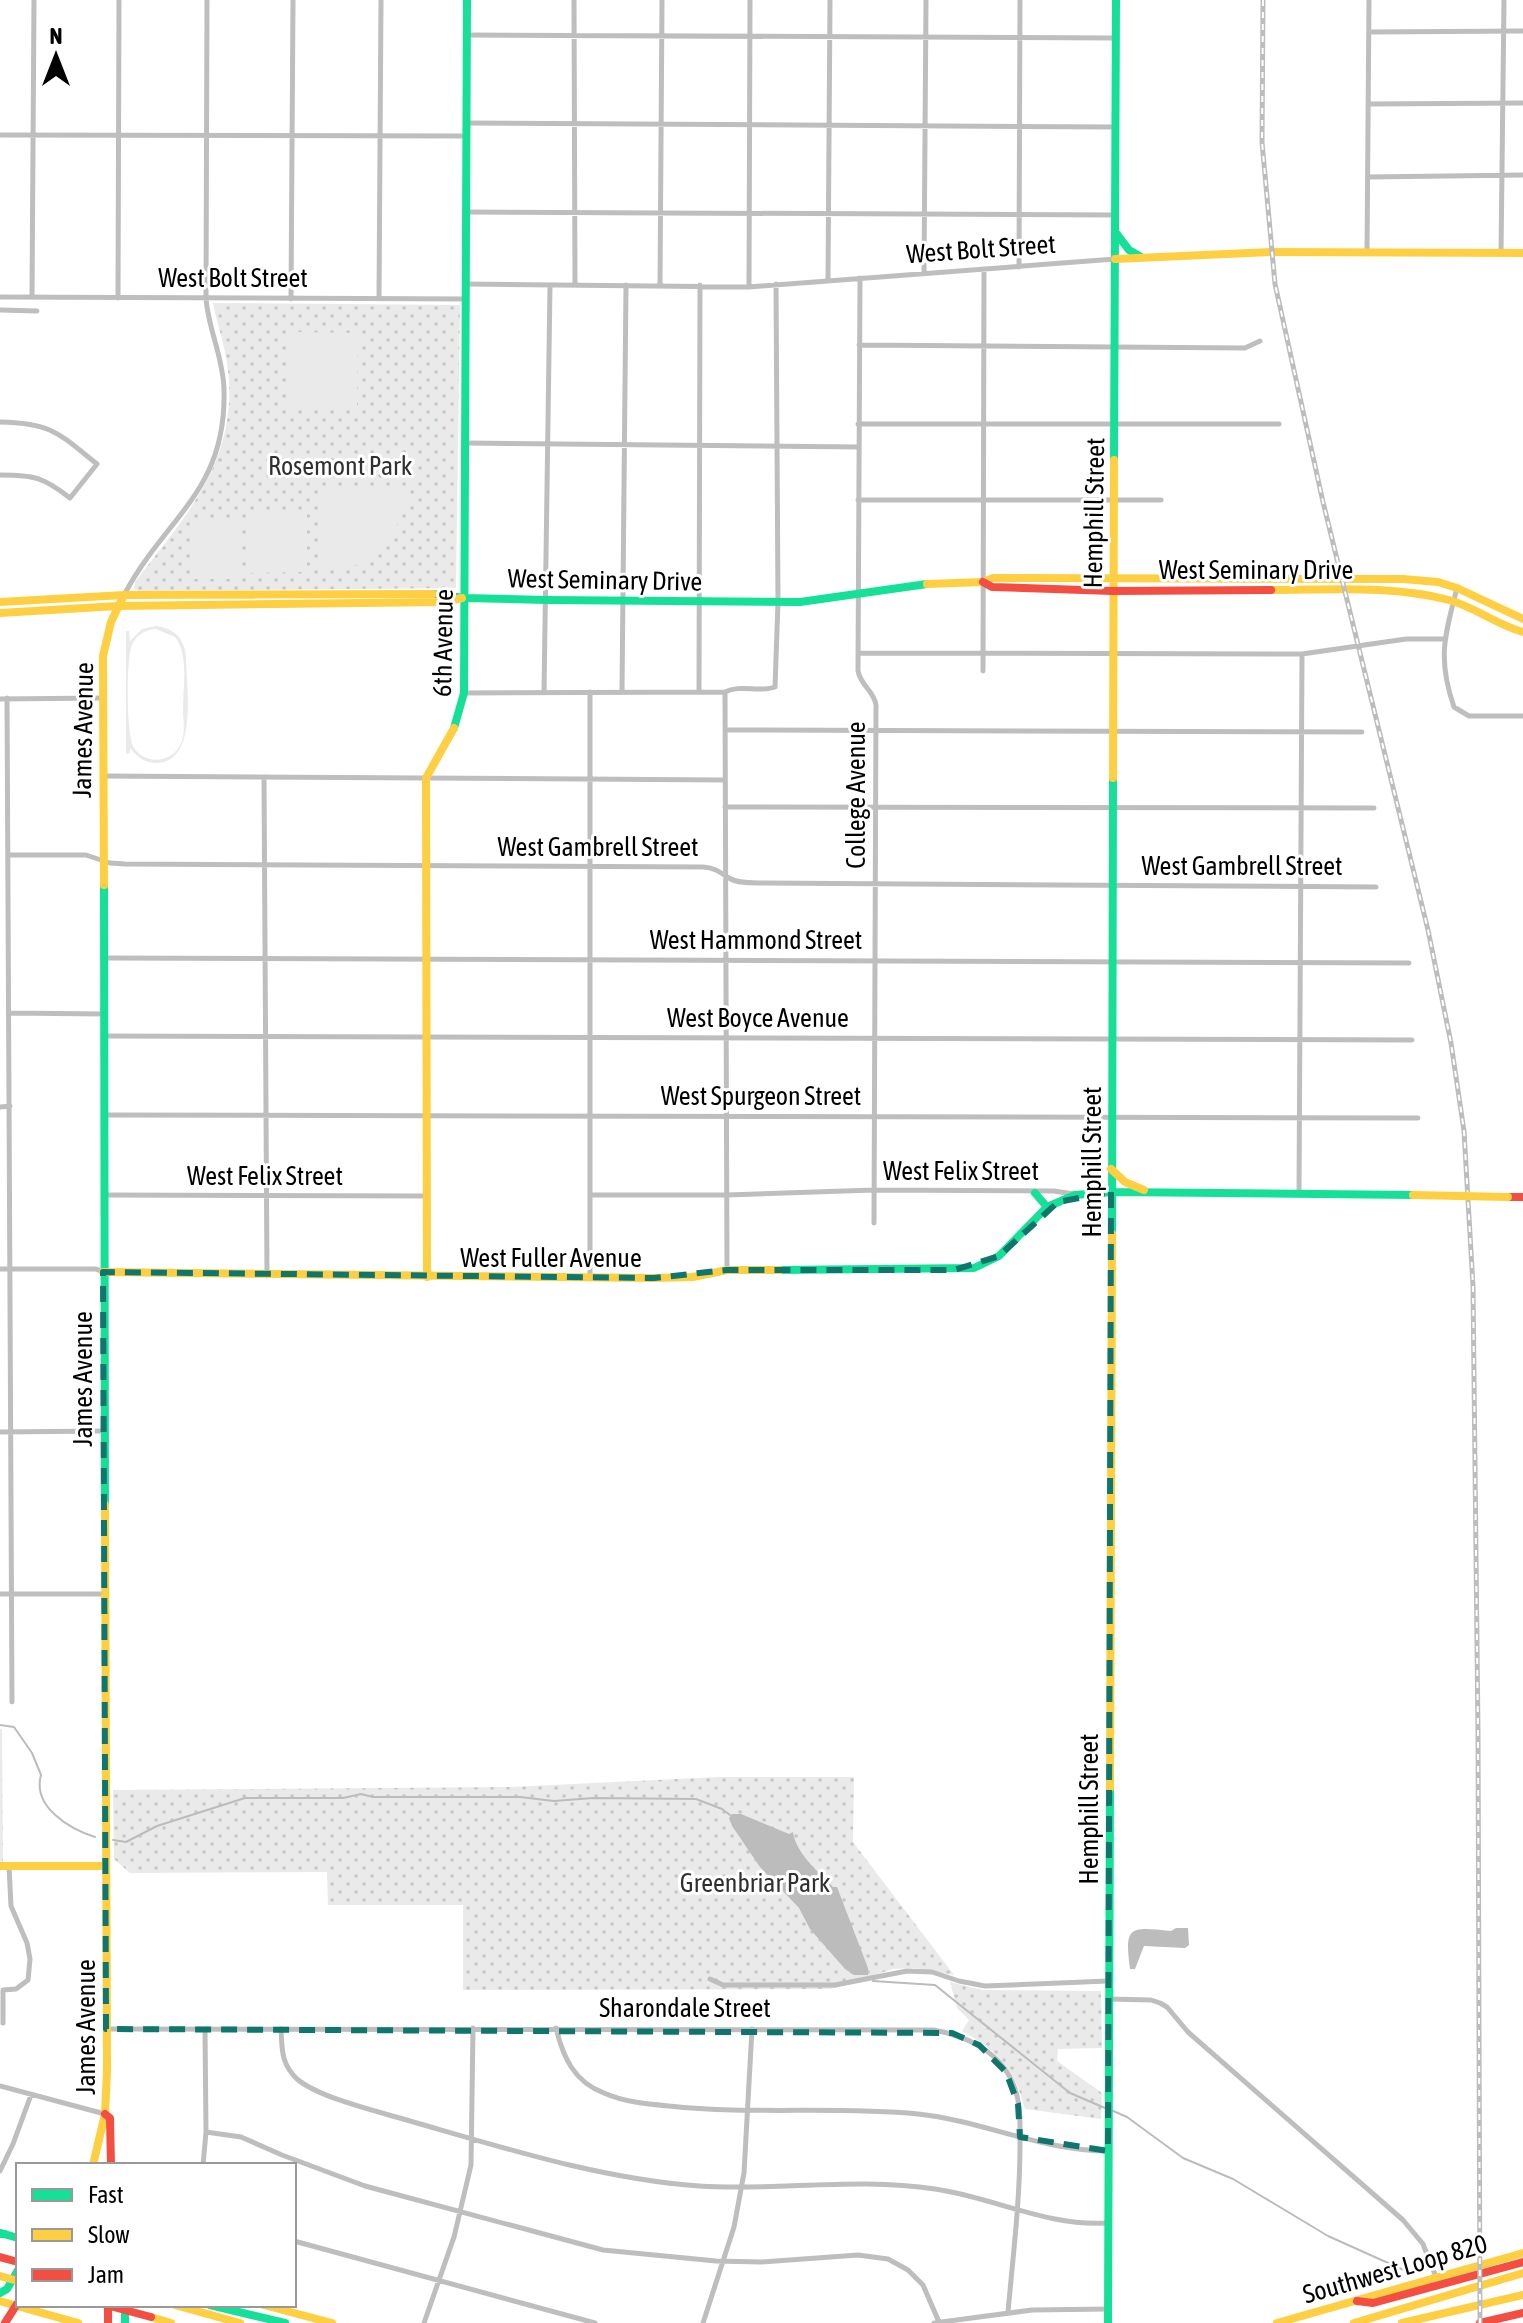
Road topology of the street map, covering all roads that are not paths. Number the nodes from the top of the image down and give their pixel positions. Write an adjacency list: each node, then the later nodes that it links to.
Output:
1 (34, 0): 39 (street)
2 (119, 0): 40 (street)
3 (207, 0): 41 (street)
4 (293, 0): 42 (street)
5 (381, 0): 43 (street)
6 (467, 0): 19 (main road, 6th Avenue)
7 (574, 0): 20 (street)
8 (662, 0): 21 (street)
9 (750, 0): 22 (street)
10 (830, 0): 23 (street)
11 (926, 0): 24 (street)
12 (1020, 0): 25 (street)
13 (1116, 0): 26 (main road, Hemphill Street)
14 (1369, 0): 18 (street)
15 (1504, 0): 16 (street)
16 (1503, 31): 17 (street); 18 (street); 27 (street)
17 (1523, 31)
18 (1369, 32): 29 (street)
19 (467, 35): 20 (street); 30 (main road, 6th Avenue)
20 (574, 35): 21 (street); 31 (street)
21 (661, 36): 22 (street); 32 (street)
22 (750, 36): 23 (street); 33 (street)
23 (829, 37): 24 (street); 34 (street)
24 (926, 37): 25 (street); 35 (street)
25 (1020, 38): 26 (street); 36 (street)
26 (1115, 38): 37 (main road, Hemphill Street)
27 (1502, 103): 28 (street); 29 (street); 45 (street)
28 (1523, 103)
29 (1369, 104): 47 (street)
30 (466, 123): 31 (street); 44 (main road, 6th Avenue)
31 (573, 124): 32 (street); 49 (street)
32 (661, 124): 33 (street); 50 (street)
33 (750, 125): 34 (street); 51 (street)
34 (829, 125): 35 (street); 52 (street)
35 (925, 126): 36 (street); 53 (street)
36 (1020, 127): 37 (street); 54 (street)
37 (1115, 127): 55 (main road, Hemphill Street)
38 (0, 135): 39 (street)
39 (32, 135): 40 (street); 76 (street)
40 (118, 135): 41 (street); 77 (street)
41 (206, 135): 42 (street); 78 (street)
42 (292, 136): 43 (street); 79 (street)
43 (380, 136): 44 (street); 80 (street)
44 (466, 136): 48 (main road, 6th Avenue)
45 (1501, 175): 46 (street); 47 (street); 59 (street)
46 (1523, 175)
47 (1368, 177): 57 (street)
48 (466, 212): 49 (street); 67 (main road, 6th Avenue)
49 (576, 213): 50 (street); 70 (street)
50 (660, 213): 51 (street); 72 (street)
51 (749, 213): 52 (street); 74 (street)
52 (828, 214): 53 (street); 66 (street)
53 (924, 214): 54 (street); 64 (street)
54 (1019, 214): 55 (street); 62 (street)
55 (1115, 215): 56 (main road, Hemphill Street)
56 (1115, 231): 60 (main road); 61 (main road, Hemphill Street)
57 (1367, 253): 59 (main road, West Bolt Street); 60 (main road, West Bolt Street)
58 (1523, 253): 59 (main road, West Bolt Street)
59 (1501, 254)
60 (1143, 258): 61 (main road, West Bolt Street)
61 (1115, 259): 62 (street, West Bolt Street); 87 (main road, Hemphill Street)
62 (1019, 267): 63 (street, West Bolt Street)
63 (984, 269): 64 (street, West Bolt Street); 86 (street)
64 (924, 274): 65 (street, West Bolt Street)
65 (860, 278): 66 (street, West Bolt Street); 85 (street, College Avenue)
66 (828, 280): 68 (street, West Bolt Street)
67 (465, 284): 69 (street, West Bolt Street); 81 (main road, 6th Avenue)
68 (776, 284): 74 (street, West Bolt Street); 97 (street)
69 (550, 285): 70 (street, West Bolt Street); 94 (street)
70 (575, 285): 71 (street, West Bolt Street)
71 (626, 285): 72 (street, West Bolt Street); 95 (street)
72 (660, 285): 73 (street, West Bolt Street)
73 (700, 285): 74 (street, West Bolt Street); 96 (street)
74 (749, 287)
75 (0, 297): 76 (street, West Bolt Street)
76 (32, 297): 77 (street, West Bolt Street)
77 (118, 298): 78 (street, West Bolt Street)
78 (206, 298): 79 (street, West Bolt Street); 111 (street)
79 (291, 299): 80 (street, West Bolt Street)
80 (379, 299): 81 (street, West Bolt Street)
81 (466, 299): 93 (main road, 6th Avenue)
82 (0, 310): 83 (street)
83 (37, 311)
84 (1260, 341): 87 (street)
85 (859, 345): 86 (street); 89 (street, College Avenue)
86 (984, 346): 87 (street); 90 (street)
87 (1115, 347): 91 (main road, Hemphill Street)
88 (0, 422): 99 (street)
89 (858, 424): 90 (street); 98 (street, College Avenue)
90 (983, 424): 91 (street); 102 (street)
91 (1115, 424): 92 (street); 103 (main road, Hemphill Street)
92 (1279, 424)
93 (465, 443): 94 (street); 114 (main road, 6th Avenue)
94 (548, 444): 95 (street); 115 (street)
95 (624, 445): 96 (street); 116 (street)
96 (699, 446): 97 (street); 119 (street)
97 (777, 446): 98 (street); 120 (street)
98 (858, 447): 100 (street, College Avenue)
99 (0, 475)
100 (858, 500): 102 (street); 112 (street, College Avenue)
101 (1161, 500): 103 (street)
102 (983, 501): 103 (street); 106 (street)
103 (1115, 501): 104 (main road, Hemphill Street)
104 (1113, 579): 105 (main road, West Seminary Drive); 106 (main road, West Seminary Drive); 108 (main road, Hemphill Street)
105 (1226, 579): 107 (main road, West Seminary Drive); 109 (main road)
106 (983, 582): 108 (main road, West Seminary Drive); 112 (main road, West Seminary Drive); 128 (street)
107 (1457, 588): 117 (street); 124 (main road, West Seminary Drive)
108 (1113, 591): 109 (main road, West Seminary Drive); 129 (main road, Hemphill Street)
109 (1223, 591): 117 (main road, West Seminary Drive)
110 (211, 594): 111 (main road, West Seminary Drive); 113 (main road, West Seminary Drive); 121 (main road)
111 (124, 595): 118 (main road, West Seminary Drive); 122 (main road, James Avenue)
112 (858, 595): 120 (main road, West Seminary Drive); 127 (street, College Avenue)
113 (338, 598): 114 (main road, West Seminary Drive); 121 (main road, West Seminary Drive)
114 (464, 598): 115 (main road, West Seminary Drive); 136 (main road, 6th Avenue)
115 (546, 600): 116 (main road, West Seminary Drive); 137 (street)
116 (623, 601): 119 (main road, West Seminary Drive); 133 (street)
117 (1454, 601): 125 (main road, West Seminary Drive); 126 (street)
118 (0, 602)
119 (701, 602): 120 (main road, West Seminary Drive); 134 (street)
120 (778, 602): 135 (street)
121 (210, 605): 122 (main road, West Seminary Drive)
122 (118, 606): 123 (main road, West Seminary Drive); 139 (main road, James Avenue)
123 (0, 613)
124 (1523, 619)
125 (1523, 632)
126 (1443, 639): 130 (street); 140 (street)
127 (858, 653): 128 (street); 142 (street, College Avenue)
128 (983, 653): 129 (street); 131 (street)
129 (1113, 653): 130 (street); 143 (main road, Hemphill Street)
130 (1302, 654): 144 (street)
131 (983, 671)
132 (590, 692): 133 (street); 137 (street); 149 (street)
133 (622, 692): 134 (street)
134 (699, 692): 135 (street)
135 (725, 692): 141 (street)
136 (464, 693): 137 (street); 148 (main road, 6th Avenue)
137 (544, 693)
138 (4, 698): 139 (street); 156 (street)
139 (102, 698): 146 (main road, James Avenue)
140 (1523, 716)
141 (725, 730): 142 (street); 150 (street)
142 (876, 730): 143 (street); 152 (street, College Avenue)
143 (1113, 731): 144 (street); 153 (main road, Hemphill Street)
144 (1302, 732): 145 (street); 154 (street)
145 (1362, 732)
146 (102, 776): 147 (street); 157 (main road, James Avenue)
147 (264, 777): 148 (street); 158 (street)
148 (426, 778): 149 (street); 159 (main road, 6th Avenue)
149 (590, 779): 150 (street); 160 (street)
150 (725, 780): 151 (street)
151 (725, 807): 152 (street); 161 (street)
152 (876, 807): 153 (street); 162 (street, College Avenue)
153 (1113, 807): 154 (street); 163 (main road, Hemphill Street)
154 (1302, 807): 155 (street); 164 (street)
155 (1374, 808)
156 (8, 855): 157 (street, West Gambrell Street); 175 (street)
157 (102, 861): 158 (street, West Gambrell Street); 166 (main road, James Avenue)
158 (264, 865): 159 (street, West Gambrell Street); 167 (street)
159 (426, 866): 160 (street, West Gambrell Street); 168 (main road, 6th Avenue)
160 (590, 867): 161 (street, West Gambrell Street); 169 (street)
161 (725, 874): 162 (street, West Gambrell Street); 170 (street)
162 (875, 883): 163 (street, West Gambrell Street); 171 (street, College Avenue)
163 (1112, 885): 164 (street, West Gambrell Street); 172 (main road, Hemphill Street)
164 (1302, 887): 165 (street, West Gambrell Street); 173 (street)
165 (1376, 887)
166 (103, 958): 167 (street, West Hammond Street); 178 (main road, James Avenue)
167 (265, 959): 168 (street, West Hammond Street); 180 (street)
168 (426, 959): 169 (street, West Hammond Street); 181 (main road, 6th Avenue)
169 (590, 960): 170 (street, West Hammond Street); 182 (street)
170 (726, 960): 171 (street, West Hammond Street); 183 (street)
171 (875, 961): 172 (street, West Hammond Street); 184 (street, College Avenue)
172 (1112, 962): 173 (street, West Hammond Street); 185 (main road, Hemphill Street)
173 (1302, 962): 174 (street, West Hammond Street); 186 (street)
174 (1409, 963)
175 (9, 991): 176 (street); 177 (street)
176 (0, 992)
177 (9, 1013): 178 (street); 188 (street)
178 (103, 1014): 179 (main road, James Avenue)
179 (103, 1036): 180 (street, West Boyce Avenue); 190 (main road, James Avenue)
180 (265, 1037): 181 (street, West Boyce Avenue); 192 (street)
181 (426, 1037): 182 (street, West Boyce Avenue); 193 (main road, 6th Avenue)
182 (590, 1038): 183 (street, West Boyce Avenue); 194 (street)
183 (726, 1038): 184 (street, West Boyce Avenue); 195 (street)
184 (875, 1038): 185 (street, West Boyce Avenue); 191 (street, College Avenue)
185 (1112, 1039): 186 (street, West Boyce Avenue); 196 (main road, Hemphill Street)
186 (1301, 1040): 187 (street, West Boyce Avenue); 197 (street)
187 (1412, 1040)
188 (10, 1106): 189 (street); 215 (street)
189 (0, 1107)
190 (103, 1115): 192 (street, West Spurgeon Street); 205 (main road, James Avenue)
191 (874, 1115): 195 (street, West Spurgeon Street); 196 (street, West Spurgeon Street); 200 (street, College Avenue)
192 (266, 1116): 193 (street, West Spurgeon Street); 209 (street)
193 (426, 1116): 194 (street, West Spurgeon Street); 210 (main road, 6th Avenue)
194 (590, 1116): 195 (street, West Spurgeon Street); 206 (street)
195 (727, 1117): 207 (street)
196 (1111, 1117): 197 (street, West Spurgeon Street); 199 (main road, Hemphill Street)
197 (1300, 1117): 198 (street, West Spurgeon Street); 204 (street)
198 (1418, 1118)
199 (1111, 1169): 201 (main road, Hemphill Street); 202 (main road)
200 (874, 1190): 203 (street, West Felix Street); 207 (street, West Felix Street); 213 (street, College Avenue)
201 (1111, 1192): 202 (main road, West Felix Street); 208 (main road, West Felix Street); 231 (main road, Hemphill Street)
202 (1150, 1192): 204 (main road, West Felix Street)
203 (1035, 1193): 208 (street, West Felix Street); 212 (main road)
204 (1299, 1194): 211 (main road, West Felix Street, bridge)
205 (103, 1195): 209 (street, West Felix Street); 217 (main road, James Avenue)
206 (590, 1195): 207 (street, West Felix Street); 220 (street)
207 (727, 1195): 216 (street)
208 (1075, 1195): 212 (main road, West Fuller Avenue)
209 (266, 1196): 210 (street, West Felix Street); 218 (street)
210 (427, 1196): 219 (main road, 6th Avenue)
211 (1523, 1197)
212 (1047, 1207): 216 (main road, West Fuller Avenue)
213 (874, 1223)
214 (0, 1269): 215 (street, West Fuller Avenue)
215 (11, 1269): 217 (street, West Fuller Avenue); 223 (street)
216 (727, 1270): 220 (main road, West Fuller Avenue)
217 (103, 1272): 218 (main road, West Fuller Avenue); 221 (main road, James Avenue)
218 (267, 1276): 219 (main road, West Fuller Avenue)
219 (427, 1277): 220 (main road, West Fuller Avenue)
220 (590, 1278)
221 (104, 1431): 223 (street); 226 (main road, James Avenue)
222 (0, 1432): 223 (street)
223 (12, 1432): 225 (street)
224 (0, 1594): 225 (street)
225 (12, 1594): 226 (street); 227 (street)
226 (105, 1594): 229 (main road, James Avenue)
227 (12, 1702)
228 (4, 1866): 229 (main road); 233 (street)
229 (106, 1866): 236 (main road, James Avenue)
230 (710, 1979): 231 (street)
231 (1108, 1981): 232 (main road, Hemphill Street)
232 (1108, 1999): 247 (main road, Hemphill Street); 262 (street)
233 (3, 2023)
234 (473, 2028): 235 (street, Sharondale Street); 238 (street, Sharondale Street); 246 (street)
235 (556, 2028): 239 (street, Sharondale Street); 242 (street)
236 (106, 2029): 237 (street, Sharondale Street); 243 (main road, James Avenue)
237 (205, 2029): 238 (street, Sharondale Street); 244 (street)
238 (281, 2029): 246 (street)
239 (752, 2029): 242 (street); 245 (street, Sharondale Street)
240 (0, 2086): 241 (street)
241 (31, 2095): 243 (street); 251 (street)
242 (748, 2110): 245 (street); 252 (street)
243 (105, 2114): 248 (main road, James Avenue); 249 (main road)
244 (206, 2132): 250 (street); 254 (street)
245 (1020, 2137): 247 (street); 253 (street, Sharondale Street)
246 (473, 2139): 252 (street); 254 (street)
247 (1108, 2151): 255 (main road, Hemphill Street)
248 (93, 2163)
249 (111, 2163)
250 (203, 2163)
251 (0, 2171)
252 (741, 2187): 253 (street); 258 (street)
253 (1017, 2209): 255 (street); 274 (street, Sharondale Street)
254 (462, 2211): 258 (street); 263 (street)
255 (1107, 2223): 273 (main road, Hemphill Street)
256 (296, 2242): 263 (street)
257 (1523, 2253): 262 (main road, Southwest Loop 820)
258 (723, 2261): 284 (street); 285 (street)
259 (1523, 2262): 266 (main road)
260 (16, 2273): 264 (main road)
261 (1523, 2273): 288 (main road)
262 (1436, 2277): 266 (main road, Southwest Loop 820)
263 (440, 2279): 282 (street); 283 (street)
264 (0, 2293)
265 (1523, 2295): 289 (main road)
266 (1357, 2301): 287 (main road, Southwest Loop 820)
267 (16, 2306): 276 (main road)
268 (27, 2307): 277 (main road)
269 (114, 2307): 278 (main road, bridge)
270 (182, 2307): 279 (main road)
271 (218, 2307): 280 (main road)
272 (272, 2307): 281 (main road)
273 (1108, 2309): 274 (street); 286 (main road, Hemphill Street)
274 (1008, 2312): 285 (street)
275 (1523, 2313): 290 (main road)
276 (5, 2323)
277 (78, 2323)
278 (171, 2323)
279 (240, 2323)
280 (285, 2323)
281 (332, 2323)
282 (424, 2323)
283 (595, 2323)
284 (703, 2323)
285 (936, 2323)
286 (1108, 2323)
287 (1277, 2323)
288 (1354, 2323)
289 (1402, 2323)
290 (1480, 2323)

